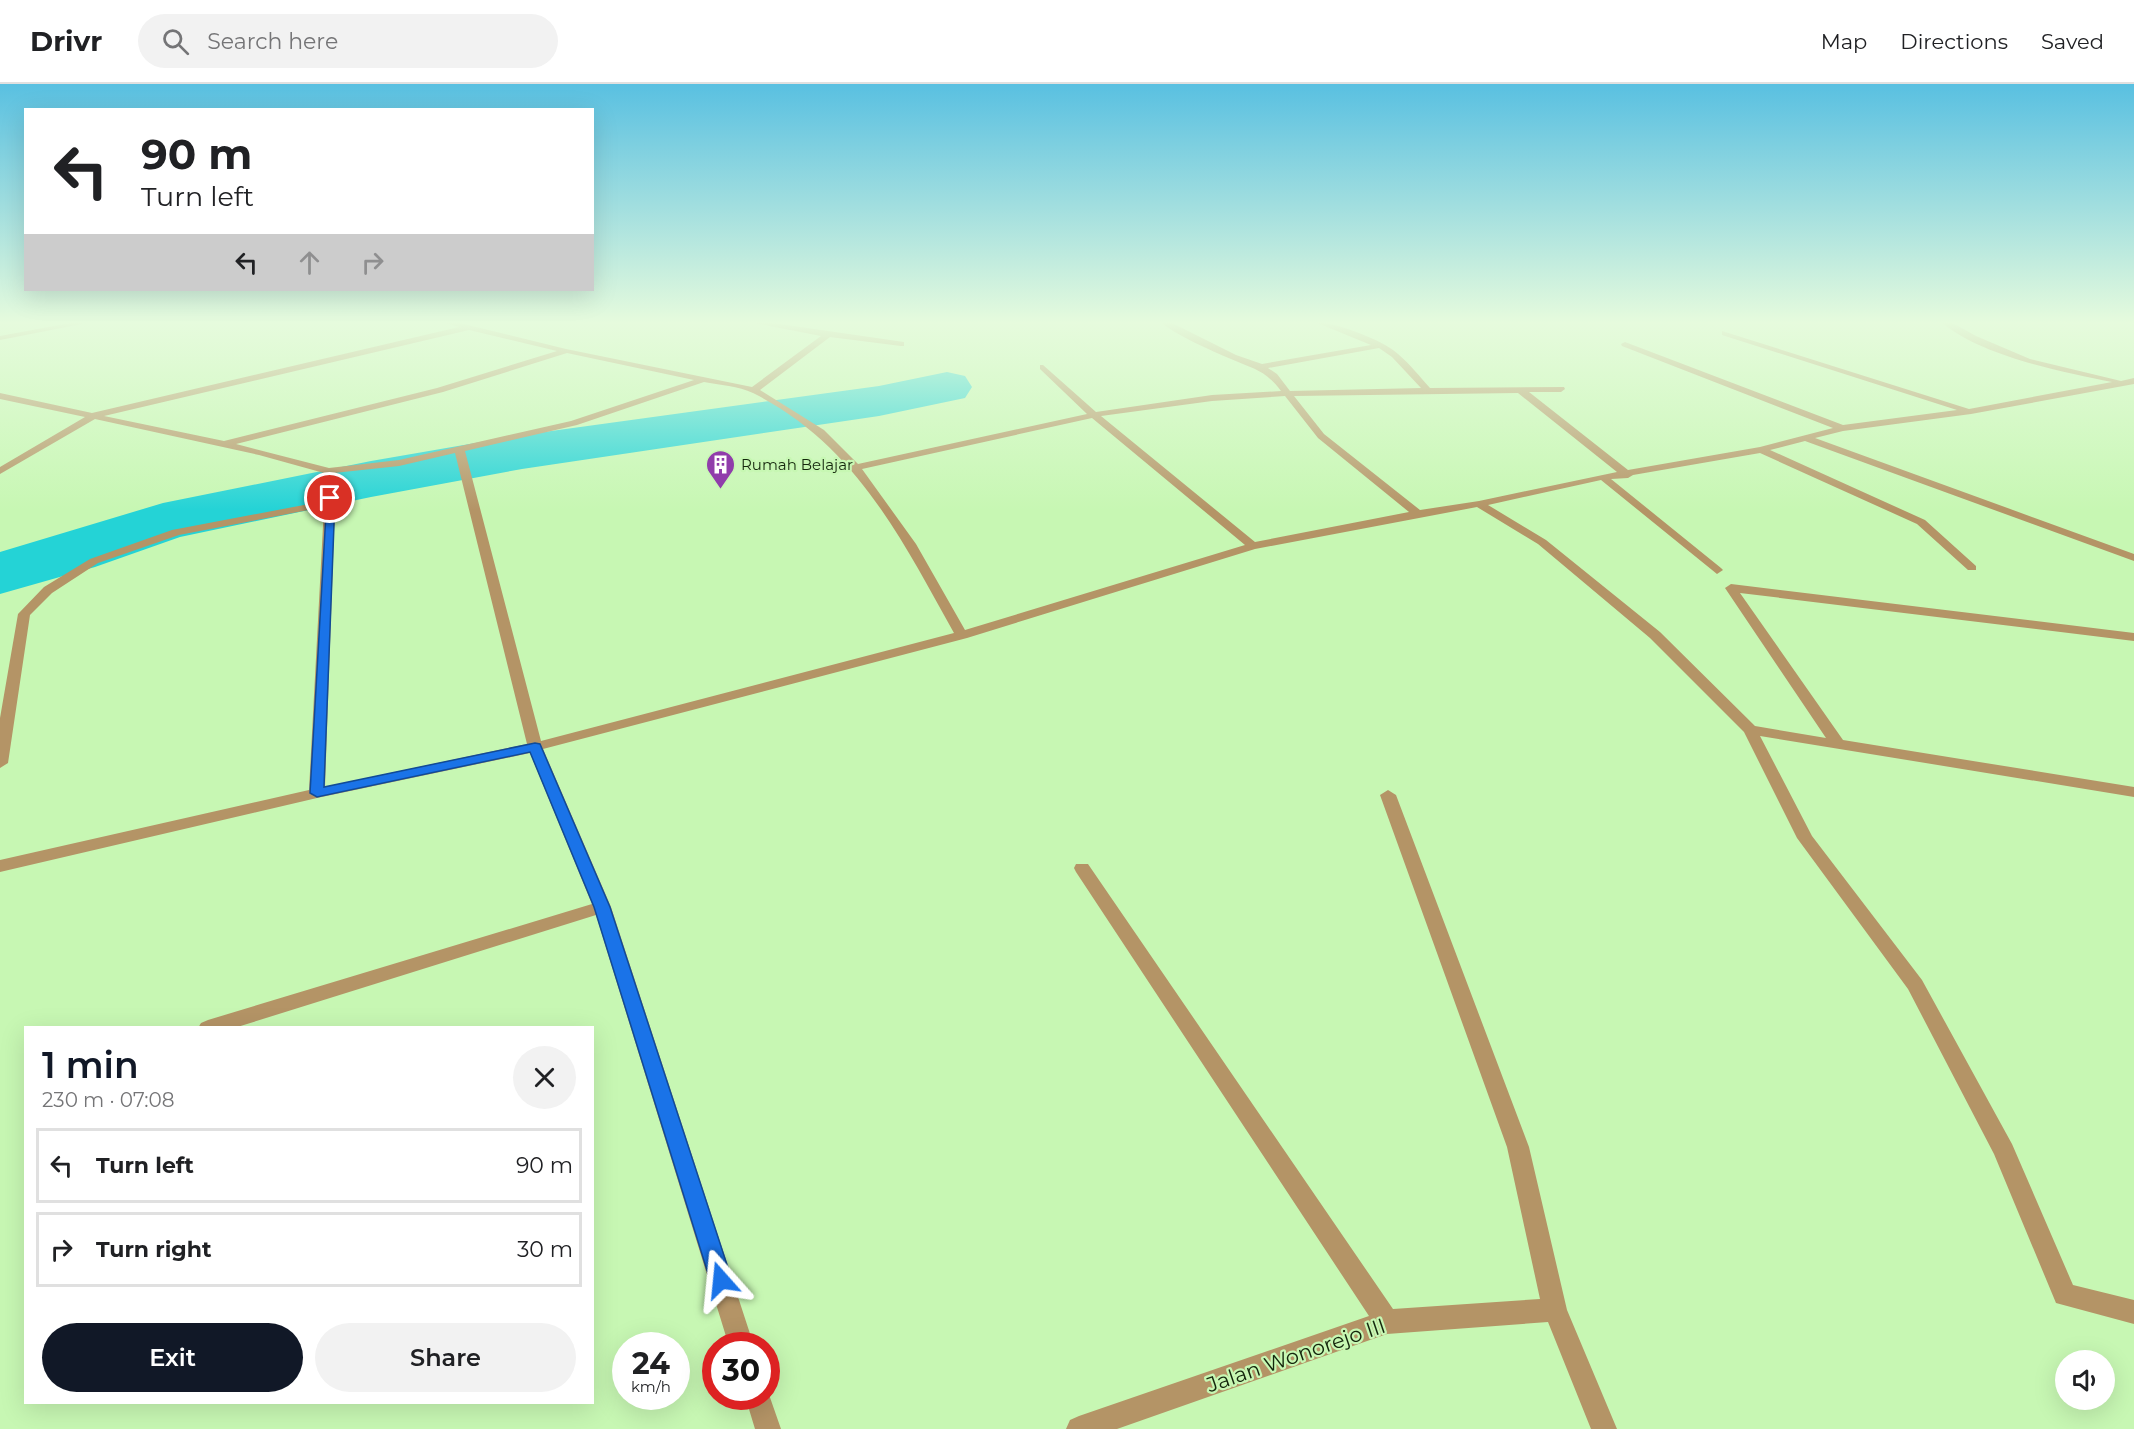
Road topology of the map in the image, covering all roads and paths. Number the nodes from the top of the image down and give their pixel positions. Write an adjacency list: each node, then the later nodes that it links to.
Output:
1 (225, 385): 19 (street)
2 (461, 385): 23 (street)
3 (689, 385): 24 (street)
4 (731, 385): 13 (street)
5 (761, 385): 13 (street)
6 (1061, 385): 20 (street)
7 (1281, 385): 16 (street)
8 (1422, 385): 15 (street)
9 (1730, 385): 21 (street)
10 (1888, 385): 18 (street)
11 (2115, 385): 18 (street)
12 (1561, 389): 14 (street)
13 (754, 390): 26 (street)
14 (1520, 390): 15 (street); 29 (street)
15 (1428, 392): 16 (street)
16 (1288, 394): 20 (street); 33 (street)
17 (0, 396): 19 (street)
18 (1971, 411): 21 (street)
19 (95, 415): 23 (street); 27 (street)
20 (1095, 416): 26 (street); 34 (street)
21 (1842, 428): 22 (street)
22 (1808, 439): 25 (street); 35 (street)
23 (225, 444): 28 (street)
24 (459, 449): 28 (street); 42 (street)
25 (1761, 450): 29 (street); 36 (street)
26 (856, 467): 38 (street)
27 (0, 471)
28 (328, 473): 31 (street)
29 (1628, 475): 30 (street)
30 (1603, 477): 32 (street); 37 (street)
31 (330, 501): 43 (street); 45 (street)
32 (1479, 504): 33 (street); 40 (street)
33 (1418, 514): 34 (street)
34 (1253, 546): 38 (street)
35 (2134, 558)
36 (1972, 568)
37 (1717, 570)
38 (962, 636): 42 (street)
39 (2134, 637): 41 (street)
40 (1750, 730): 41 (street); 52 (street)
41 (1838, 743): 44 (street)
42 (535, 747): 45 (street); 49 (street)
43 (0, 763)
44 (2134, 792)
45 (317, 793): 47 (street)
46 (1388, 795): 51 (street)
47 (0, 866)
48 (1083, 868): 53 (street)
49 (602, 907): 50 (street); 54 (street)
50 (215, 1026)
51 (1555, 1310): 53 (street, Jalan Wonorejo III); 58 (street)
52 (2134, 1312)
53 (1387, 1322): 57 (street, Jalan Wonorejo III)
54 (738, 1332)
55 (762, 1410): 56 (street)
56 (768, 1429)
57 (1079, 1429)
58 (1604, 1429)

